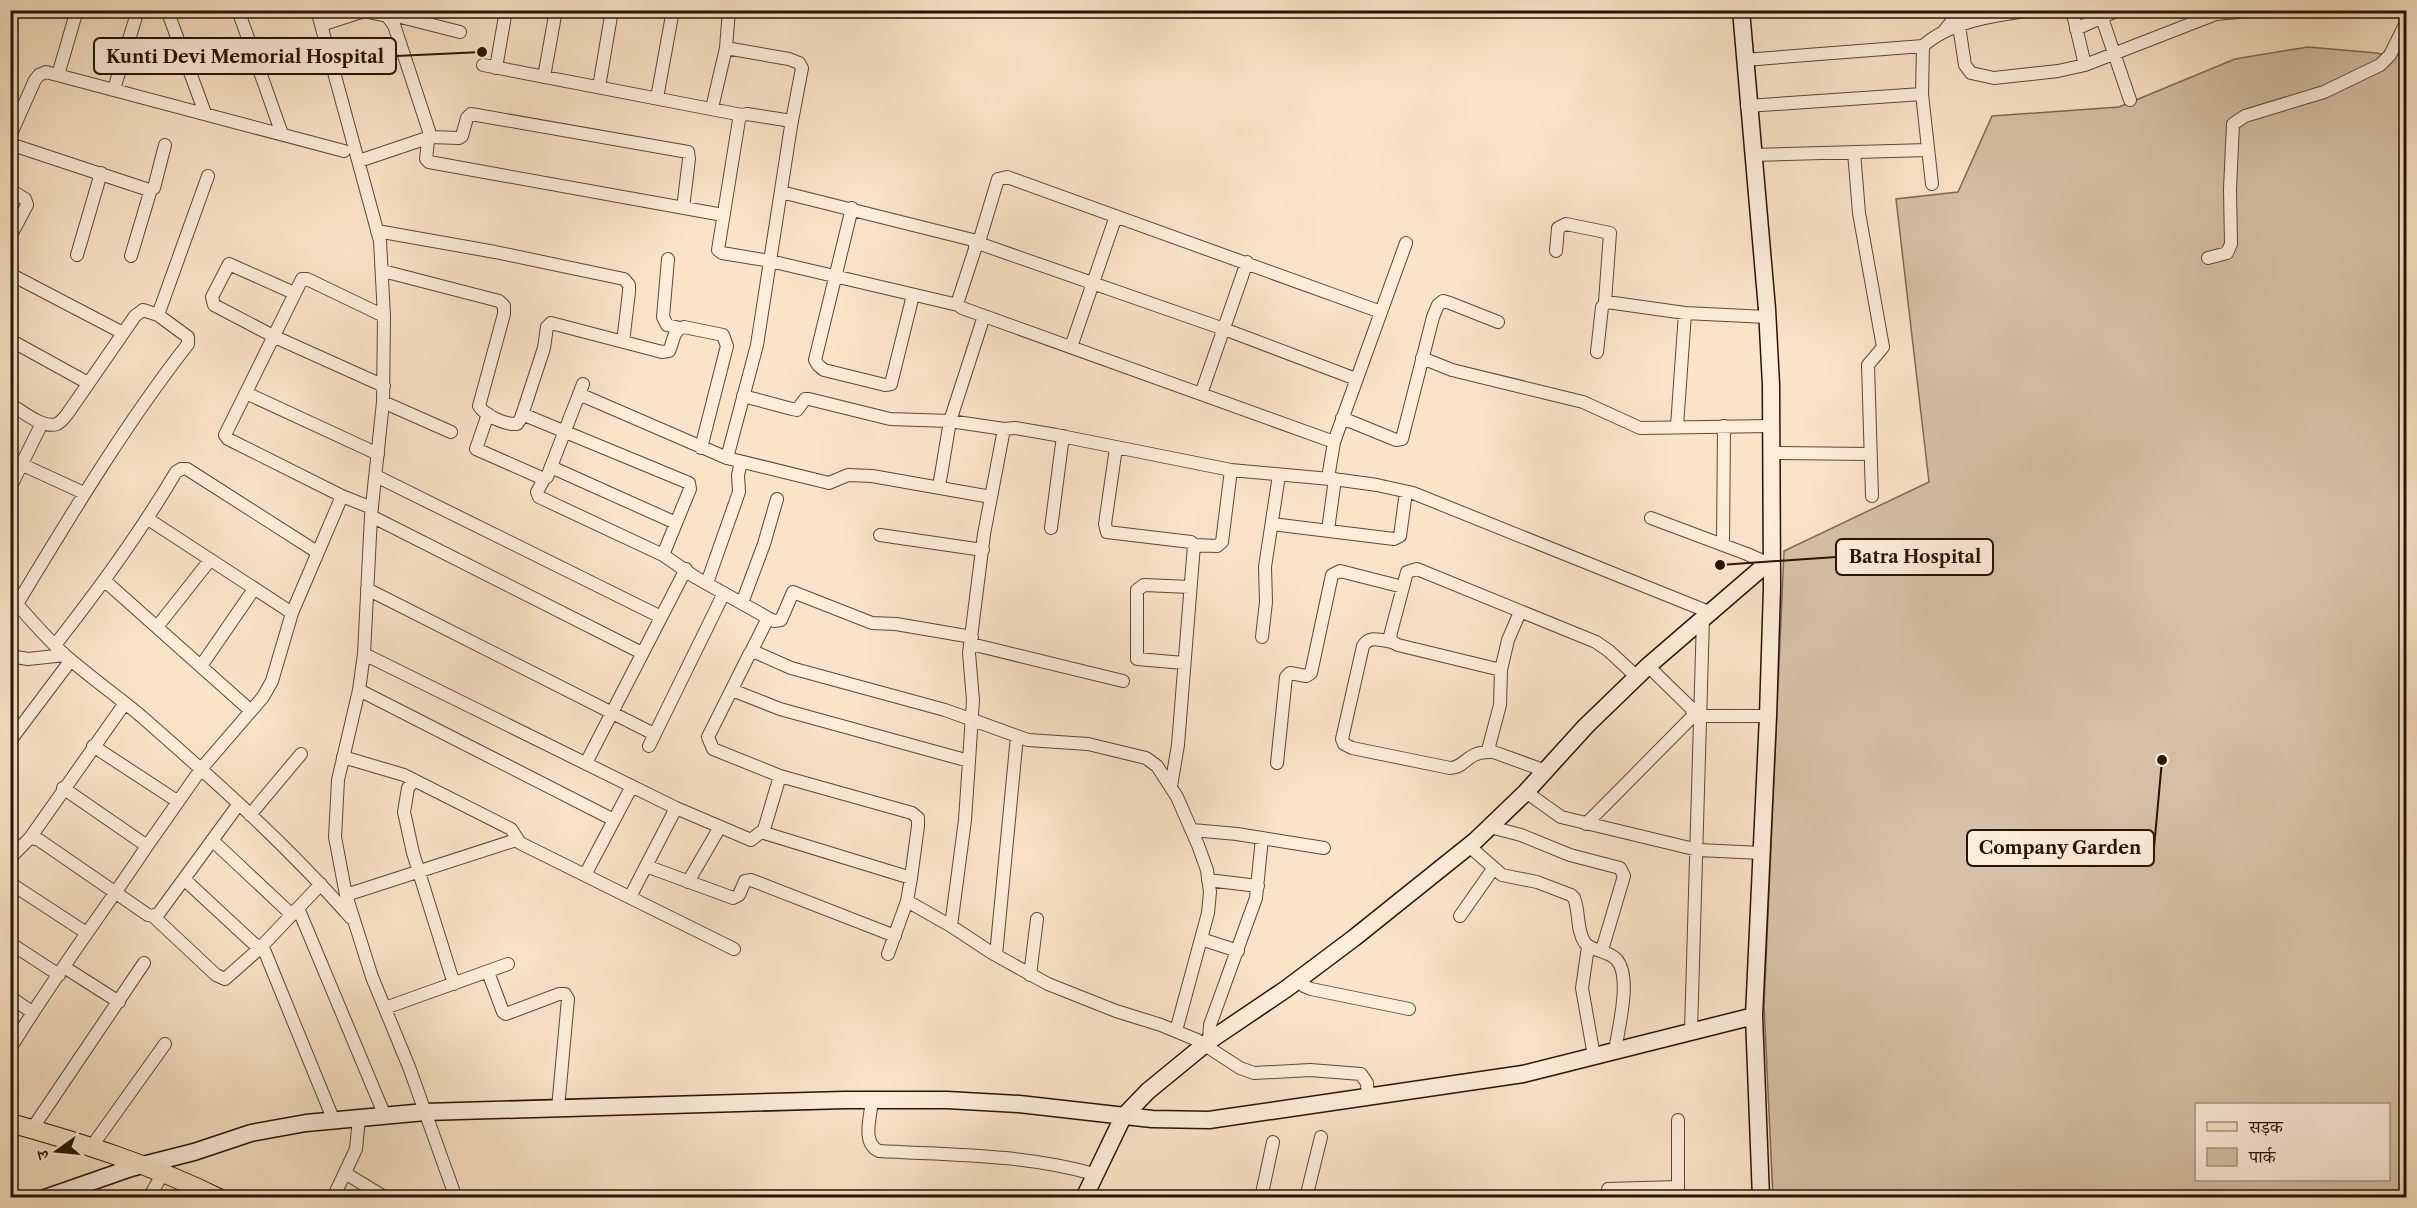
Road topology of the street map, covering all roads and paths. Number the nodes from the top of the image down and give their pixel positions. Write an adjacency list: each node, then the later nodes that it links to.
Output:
1 (77, 10): 33 (street)
2 (138, 10): 36 (street)
3 (167, 10): 42 (street)
4 (238, 10): 45 (street)
5 (316, 10): 21 (street)
6 (506, 10): 32 (street)
7 (556, 10): 34 (street)
8 (612, 10): 35 (street)
9 (673, 10): 38 (street)
10 (729, 10): 27 (street)
11 (1741, 10): 29 (street)
12 (1960, 10): 24 (street)
13 (2034, 10): 22 (street)
14 (2072, 10): 23 (street)
15 (2118, 10): 19 (street)
16 (2259, 10): 17 (street)
17 (2215, 12): 28 (street)
18 (387, 16): 21 (street); 25 (street); 47 (street)
19 (2102, 18): 23 (street); 28 (street)
20 (2406, 23): 72 (street)
21 (321, 25): 54 (street)
22 (1959, 26): 24 (street); 31 (street)
23 (2076, 29): 31 (street)
24 (1944, 32): 26 (street)
25 (460, 33)
26 (1923, 46): 29 (street); 37 (street)
27 (726, 48): 41 (street); 44 (street)
28 (2114, 54): 31 (street); 39 (street)
29 (1744, 60): 40 (street)
30 (483, 65): 32 (street)
31 (2085, 65)
32 (496, 68): 34 (street)
33 (58, 75): 36 (street); 46 (street)
34 (544, 77): 35 (street)
35 (599, 87): 38 (street)
36 (114, 89): 42 (street)
37 (1922, 94): 40 (street); 50 (street)
38 (657, 98): 41 (street)
39 (2130, 100)
40 (1747, 106): 53 (street)
41 (712, 108): 43 (street)
42 (205, 113): 45 (street)
43 (742, 115): 44 (street); 63 (street)
44 (792, 121): 60 (street)
45 (282, 134): 51 (street)
46 (10, 136)
47 (430, 137): 54 (street); 61 (street); 61 (street)
48 (10, 144): 55 (street)
49 (165, 145): 58 (street)
50 (1926, 150): 52 (street); 57 (street)
51 (344, 151)
52 (1854, 152): 53 (street); 125 (street)
53 (1752, 156): 89 (street)
54 (359, 161): 65 (street)
55 (101, 173): 58 (street); 70 (street)
56 (208, 176): 86 (street)
57 (1932, 184)
58 (151, 189): 71 (street)
59 (10, 190): 66 (street)
60 (781, 192): 62 (street); 74 (street)
61 (683, 208): 63 (street)
62 (852, 208): 67 (street); 78 (street)
63 (723, 215): 74 (street)
64 (1116, 216): 67 (street); 75 (street); 79 (street)
65 (377, 231): 76 (street); 96 (street)
66 (10, 237)
67 (977, 242): 79 (street); 83 (street)
68 (1406, 243): 84 (street)
69 (1556, 250): 82 (street)
70 (77, 255)
71 (131, 256)
72 (2208, 258)
73 (668, 259): 91 (street)
74 (770, 261): 78 (street); 105 (street)
75 (1247, 262): 84 (street); 92 (street)
76 (383, 271): 87 (street); 108 (street)
77 (10, 274): 93 (street)
78 (836, 276): 81 (street); 81 (street)
79 (1092, 283): 92 (street); 97 (street)
80 (294, 293): 87 (street); 94 (street); 94 (street)
81 (913, 295): 83 (street)
82 (1605, 302): 85 (street); 98 (street)
83 (958, 305): 88 (street)
84 (1381, 312): 100 (street)
85 (1685, 313): 89 (street); 113 (street)
86 (158, 315): 93 (street); 138 (street)
87 (384, 316): 102 (street)
88 (984, 316): 97 (street); 111 (street)
89 (1767, 317): 115 (street)
90 (1498, 322): 99 (street)
91 (680, 328): 96 (street); 121 (street)
92 (1224, 329): 100 (street); 104 (street)
93 (123, 333): 101 (street)
94 (275, 337): 102 (street); 103 (street)
95 (10, 340): 101 (street)
96 (623, 342): 109 (street)
97 (1071, 347): 104 (street)
98 (1598, 352)
99 (1422, 357): 110 (street); 113 (street)
100 (1356, 379): 110 (street)
101 (88, 383): 112 (street)
102 (384, 386): 106 (street)
103 (246, 393): 124 (street); 139 (street)
104 (1201, 394): 120 (street)
105 (743, 396): 111 (street); 126 (street)
106 (383, 402): 118 (street); 124 (street)
107 (10, 404): 112 (street)
108 (488, 414): 109 (street); 133 (street)
109 (522, 414): 117 (street)
110 (1342, 418): 120 (street)
111 (950, 421): 116 (street); 135 (street)
112 (42, 423): 128 (street)
113 (1677, 426): 114 (street)
114 (1724, 426): 115 (street); 152 (street)
115 (1771, 426): 123 (street)
116 (1004, 429): 119 (street); 141 (street)
117 (565, 431): 121 (street); 129 (street); 146 (street)
118 (451, 432)
119 (1063, 436): 122 (street); 148 (street)
120 (1334, 441): 134 (street)
121 (701, 448): 126 (street)
122 (1116, 448): 130 (street); 151 (street)
123 (1772, 453): 125 (street); 157 (street)
124 (378, 454): 132 (street)
125 (1870, 454): 140 (street)
126 (727, 458): 127 (street)
127 (741, 462): 135 (street); 160 (street)
128 (23, 465): 136 (street); 138 (street)
129 (551, 466): 133 (street); 146 (street)
130 (1231, 470): 131 (street); 151 (street)
131 (1279, 475): 134 (street); 147 (street)
132 (376, 476): 143 (street); 171 (street)
133 (544, 479): 155 (street)
134 (1331, 479): 137 (street); 149 (street)
135 (939, 487): 141 (street)
136 (10, 488)
137 (1406, 492): 149 (street); 170 (street)
138 (84, 493): 166 (street)
139 (342, 496): 143 (street); 154 (street)
140 (1872, 496)
141 (991, 497): 153 (street)
142 (777, 499): 167 (street)
143 (372, 512): 164 (street); 179 (street)
144 (1651, 518): 152 (street)
145 (148, 519): 154 (street); 156 (street); 159 (street)
146 (676, 524): 155 (street)
147 (1272, 524): 149 (street); 174 (street)
148 (1051, 528)
149 (1328, 530)
150 (880, 535): 153 (street)
151 (1194, 545): 161 (street)
152 (1723, 545): 157 (street)
153 (983, 550): 175 (street)
154 (317, 552): 169 (street)
155 (663, 555): 158 (street)
156 (210, 560): 163 (street); 173 (street)
157 (1769, 562): 170 (street); 194 (street)
158 (686, 569): 160 (street); 171 (street)
159 (105, 581): 173 (street); 177 (street)
160 (707, 583): 165 (street)
161 (1190, 587): 183 (street); 183 (street)
162 (1403, 587): 168 (street); 176 (street); 206 (street)
163 (254, 589): 169 (street); 184 (street)
164 (367, 590): 180 (street); 192 (street)
165 (724, 593): 167 (street); 196 (street)
166 (14, 600): 177 (street)
167 (742, 603): 172 (street)
168 (1520, 612): 185 (street); 186 (street)
169 (292, 613): 191 (street)
170 (1706, 615): 186 (street); 193 (street)
171 (661, 616): 179 (street)
172 (768, 618): 175 (street); 178 (street)
173 (157, 627): 184 (street)
174 (1262, 637)
175 (971, 640): 187 (street); 195 (street)
176 (1392, 642): 185 (street); 201 (street)
177 (55, 645): 182 (street)
178 (751, 652): 189 (street); 195 (street)
179 (642, 653): 192 (street)
180 (364, 654): 188 (street); 205 (street)
181 (10, 656): 182 (street)
182 (68, 657): 190 (street); 198 (street)
183 (1184, 663): 212 (street)
184 (201, 666): 191 (street)
185 (1501, 670): 201 (street)
186 (1643, 671): 193 (street); 208 (street)
187 (1123, 681)
188 (359, 690): 203 (street); 219 (street)
189 (732, 690): 204 (street); 209 (street)
190 (124, 703): 199 (street); 207 (street)
191 (251, 711): 207 (street)
192 (614, 712): 196 (street); 205 (street)
193 (1698, 716): 194 (street); 220 (street); 232 (street)
194 (1768, 716): 233 (street)
195 (972, 718): 197 (street); 204 (street)
196 (654, 734): 200 (street)
197 (1017, 736): 212 (street); 266 (street)
198 (10, 741)
199 (93, 746): 213 (street); 215 (street)
200 (649, 746)
201 (1489, 752): 208 (street)
202 (301, 754): 218 (street)
203 (343, 757): 210 (street); 247 (street)
204 (969, 761): 255 (street)
205 (586, 763): 211 (street)
206 (1277, 763)
207 (201, 769): 215 (street); 216 (street)
208 (1546, 771): 214 (street)
209 (780, 776): 224 (street); 239 (street)
210 (414, 780): 228 (street); 237 (street)
211 (632, 786): 217 (street); 219 (street)
212 (1171, 786): 223 (street)
213 (63, 788): 225 (street); 229 (street)
214 (1526, 792): 220 (street); 222 (street)
215 (177, 801): 229 (street)
216 (238, 805): 218 (street); 227 (street)
217 (676, 808): 221 (street); 235 (street)
218 (250, 815): 244 (street)
219 (615, 820): 238 (street)
220 (1586, 824): 232 (street)
221 (720, 827): 224 (street); 242 (street)
222 (1490, 828): 230 (street); 263 (street)
223 (1192, 831): 226 (street); 241 (street)
224 (763, 833): 239 (street)
225 (30, 838): 234 (street); 246 (street)
226 (1262, 838): 231 (street); 245 (street)
227 (212, 840): 240 (street); 250 (street)
228 (516, 840): 237 (street); 238 (street)
229 (147, 846): 246 (street)
230 (1468, 846): 236 (street); 272 (street)
231 (1324, 848)
232 (1698, 850): 233 (street); 281 (street)
233 (1762, 853): 279 (street)
234 (10, 858)
235 (646, 866): 242 (street); 248 (street)
236 (1493, 869): 251 (street); 260 (street)
237 (419, 872): 247 (street); 273 (street)
238 (585, 875): 248 (street)
239 (911, 878): 249 (street)
240 (183, 879): 252 (street); 261 (street)
241 (1208, 880): 245 (street); 258 (street)
242 (688, 882): 257 (street)
243 (10, 883): 256 (street)
244 (321, 884): 250 (street); 254 (street)
245 (1258, 886): 264 (street)
246 (117, 892): 252 (street); 256 (street)
247 (346, 895): 254 (street)
248 (630, 897): 262 (street)
249 (907, 901): 255 (street); 257 (street)
250 (295, 911): 261 (street); 291 (street)
251 (1460, 915)
252 (153, 916): 261 (street)
253 (1037, 919): 271 (street)
254 (353, 921): 276 (street)
255 (951, 926): 266 (street)
256 (85, 932): 269 (street)
257 (895, 936): 265 (street)
258 (1201, 939): 264 (street); 280 (street)
259 (10, 943): 269 (street)
260 (1588, 947): 263 (street); 286 (street)
261 (260, 948): 294 (street)
262 (734, 949)
263 (1602, 950): 285 (street)
264 (1238, 951): 282 (street)
265 (888, 954)
266 (996, 955): 271 (street)
267 (144, 963): 275 (street)
268 (508, 964): 270 (street)
269 (61, 971): 275 (street); 278 (street)
270 (488, 972): 273 (street); 289 (street)
271 (1030, 975): 280 (street)
272 (1298, 980): 277 (street); 282 (street)
273 (454, 984): 276 (street)
274 (10, 997): 278 (street)
275 (119, 1002): 297 (street)
276 (385, 1008): 290 (street)
277 (1408, 1009)
278 (32, 1012): 284 (street)
279 (1754, 1016): 281 (street); 318 (street)
280 (1176, 1031): 282 (street)
281 (1691, 1031): 285 (street)
282 (1207, 1043): 287 (street); 292 (street)
283 (165, 1044): 301 (street)
284 (10, 1049)
285 (1615, 1051): 286 (street)
286 (1594, 1056): 287 (street)
287 (1368, 1096): 292 (street)
288 (872, 1100): 289 (street); 292 (street); 304 (street)
289 (558, 1108): 290 (street)
290 (425, 1112): 291 (street); 314 (street)
291 (385, 1116): 293 (street)
292 (1123, 1117): 304 (street)
293 (360, 1118): 294 (street); 303 (street)
294 (334, 1120): 302 (street)
295 (1678, 1120): 307 (street)
296 (10, 1123): 297 (main road)
297 (32, 1129): 301 (main road)
298 (10, 1133): 302 (main road)
299 (1321, 1137): 317 (street)
300 (1272, 1142): 316 (street)
301 (92, 1146): 302 (main road)
302 (137, 1166): 305 (main road); 308 (street); 311 (main road)
303 (345, 1173): 312 (street); 313 (street)
304 (1094, 1174): 315 (street)
305 (159, 1180): 309 (street); 310 (main road)
306 (1608, 1189): 307 (street)
307 (1678, 1192)
308 (45, 1197)
309 (149, 1197)
310 (200, 1197)
311 (219, 1197)
312 (333, 1197)
313 (386, 1197)
314 (456, 1197)
315 (1084, 1197)
316 (1261, 1197)
317 (1306, 1197)
318 (1761, 1197)

